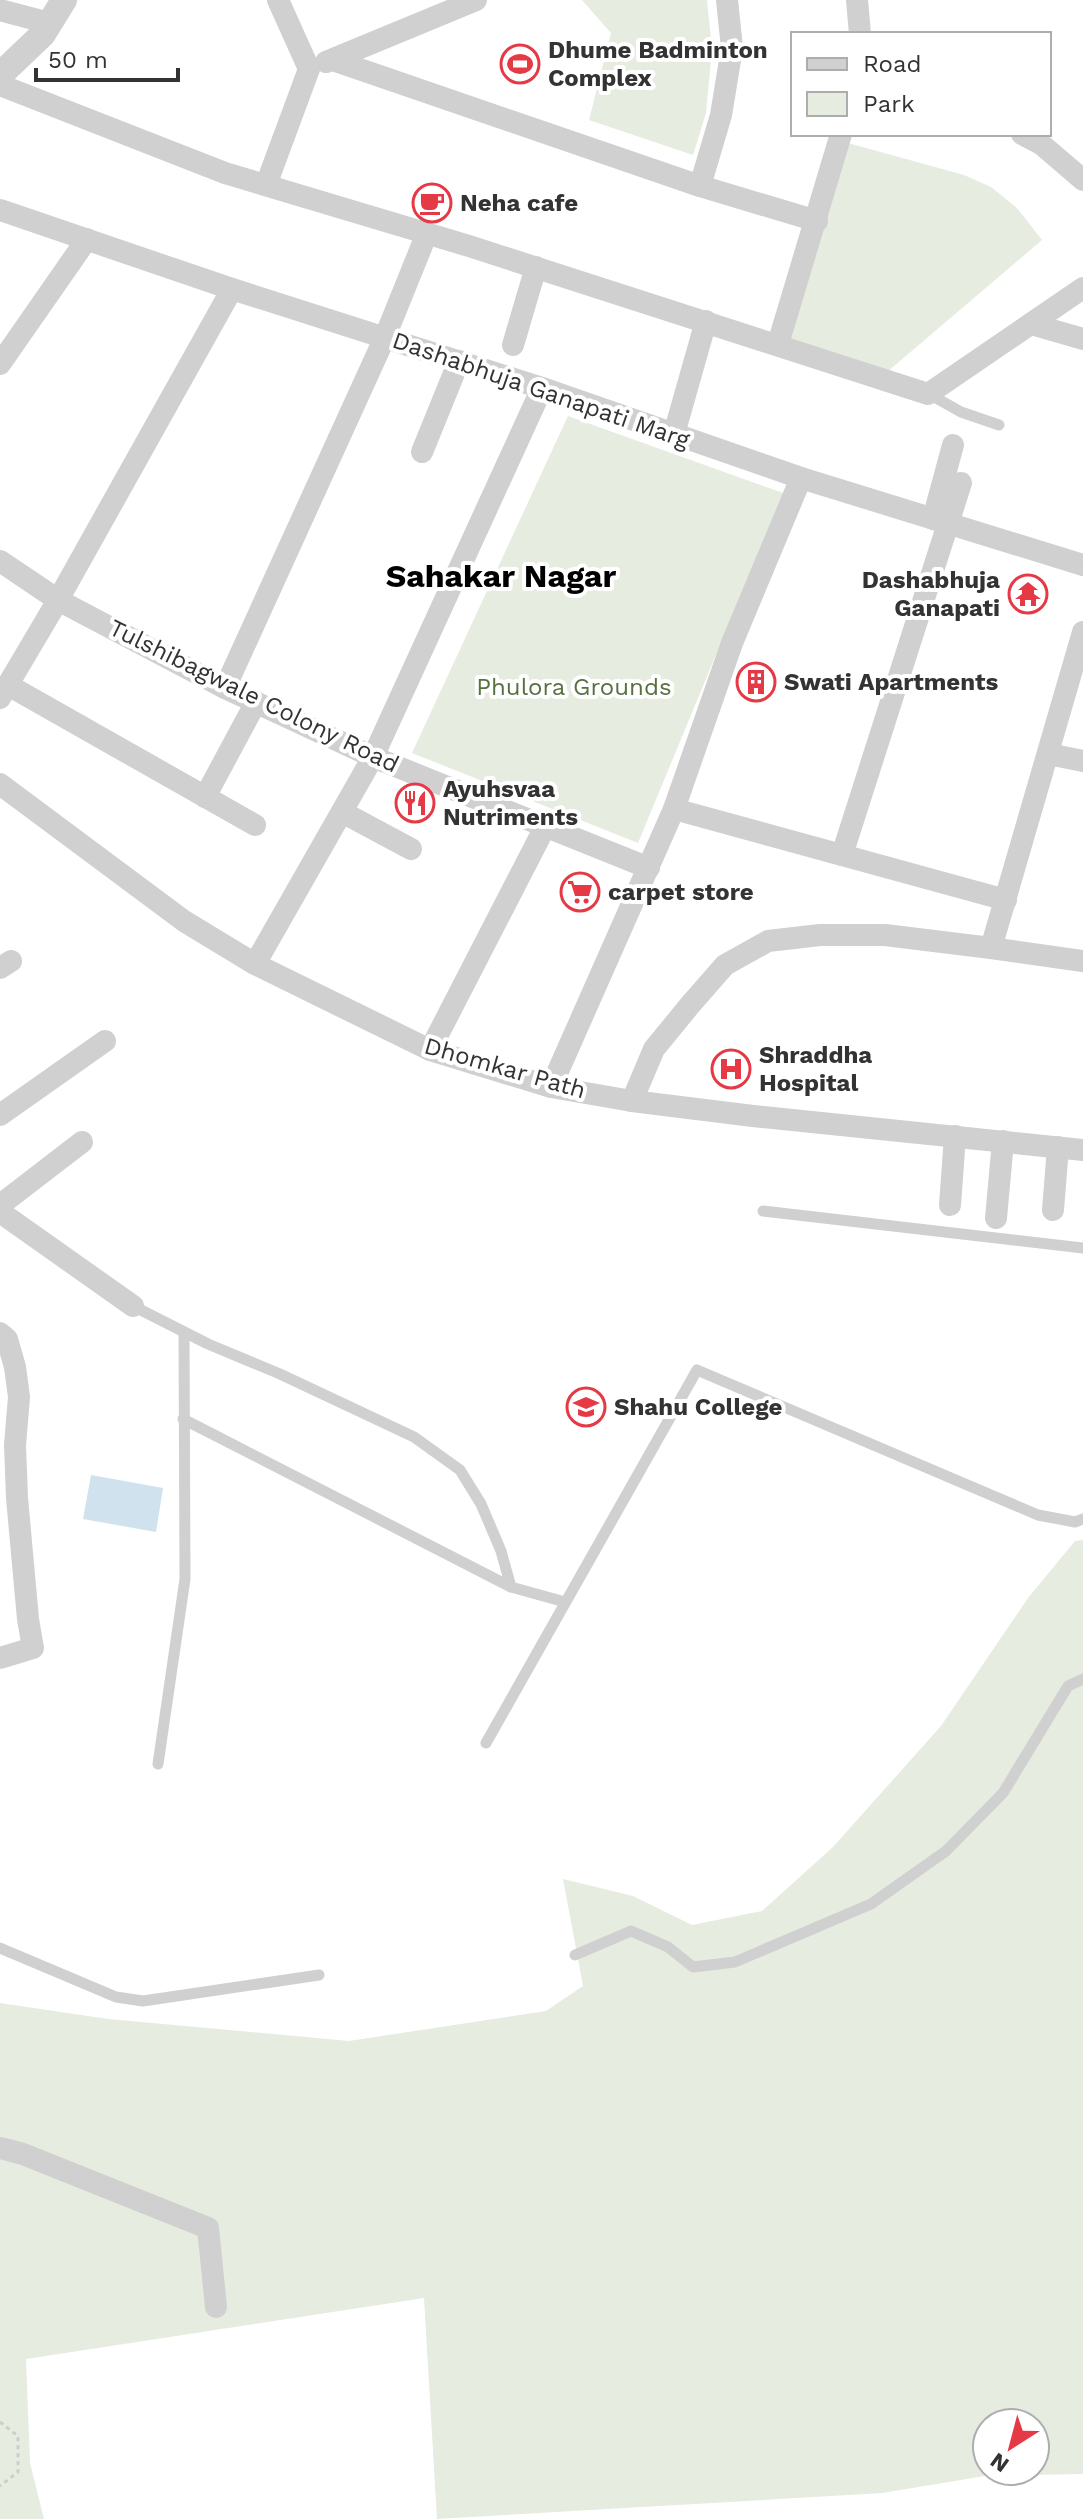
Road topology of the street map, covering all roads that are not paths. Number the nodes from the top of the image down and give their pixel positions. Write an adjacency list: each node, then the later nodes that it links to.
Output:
1 (64, 0): 7 (street)
2 (278, 0): 11 (street)
3 (476, 0): 10 (street)
4 (727, 0): 18 (street)
5 (857, 0): 8 (street)
6 (0, 10): 7 (street)
7 (49, 23): 9 (street)
8 (860, 32)
9 (10, 54): 12 (street)
10 (333, 60): 11 (street); 18 (street)
11 (309, 69): 17 (street)
12 (0, 75)
13 (0, 85): 17 (street)
14 (840, 136): 20 (street)
15 (1026, 136): 16 (street)
16 (1083, 180)
17 (266, 185): 21 (street)
18 (700, 186): 20 (street)
19 (0, 210): 22 (street, Dashabhuja Ganapati Marg)
20 (817, 221): 30 (street)
21 (427, 233): 23 (street); 28 (street)
22 (87, 239): 25 (street, Dashabhuja Ganapati Marg); 33 (street)
23 (536, 267): 26 (street); 31 (street)
24 (1083, 288): 27 (street)
25 (232, 289): 28 (street, Dashabhuja Ganapati Marg); 45 (street)
26 (706, 321): 30 (street); 37 (street)
27 (1031, 324): 29 (street); 35 (street)
28 (385, 337): 32 (street, Dashabhuja Ganapati Marg); 47 (street)
29 (1083, 339)
30 (778, 344): 35 (street)
31 (513, 345)
32 (459, 361): 34 (street, Dashabhuja Ganapati Marg); 39 (street)
33 (0, 364)
34 (542, 388): 37 (street, Dashabhuja Ganapati Marg); 51 (street)
35 (928, 394): 36 (lane)
36 (999, 425)
37 (674, 434): 40 (street, Dashabhuja Ganapati Marg)
38 (953, 445): 42 (street)
39 (422, 452)
40 (801, 478): 42 (street, Dashabhuja Ganapati Marg); 55 (street)
41 (961, 483): 42 (street)
42 (940, 522): 44 (street, Dashabhuja Ganapati Marg); 60 (street)
43 (0, 561): 45 (street, Tulshibagwale Colony Road)
44 (1083, 565)
45 (58, 600): 47 (street, Tulshibagwale Colony Road); 48 (street)
46 (1083, 632): 50 (street)
47 (225, 688): 49 (street, Tulshibagwale Colony Road)
48 (4, 691): 54 (street)
49 (256, 702): 51 (street, Tulshibagwale Colony Road); 54 (street)
50 (1048, 754): 52 (street); 62 (street)
51 (373, 757): 56 (street); 58 (street, Tulshibagwale Colony Road)
52 (1083, 761)
53 (0, 784): 65 (street, Dhomkar Path)
54 (205, 797): 57 (street)
55 (674, 809): 60 (street); 61 (street)
56 (342, 812): 59 (street); 65 (street)
57 (255, 825)
58 (546, 825): 61 (street, Tulshibagwale Colony Road); 67 (street)
59 (411, 849)
60 (842, 855): 62 (street)
61 (649, 868): 68 (street)
62 (1006, 900): 63 (street)
63 (991, 948): 64 (street); 69 (street)
64 (1082, 956)
65 (255, 964): 67 (street, Dhomkar Path)
66 (105, 1041): 70 (street)
67 (430, 1050): 68 (street, Dhomkar Path)
68 (551, 1087): 69 (street, Dhomkar Path)
69 (632, 1101): 71 (street, Dhomkar Path)
70 (0, 1115)
71 (955, 1136): 72 (street, Dhomkar Path); 77 (street)
72 (1003, 1141): 74 (street, Dhomkar Path); 81 (street)
73 (82, 1142): 76 (street)
74 (1058, 1147): 75 (street, Dhomkar Path); 78 (street)
75 (1083, 1150)
76 (0, 1205)
77 (950, 1205)
78 (1053, 1210)
79 (763, 1211): 82 (lane)
80 (0, 1212): 83 (street)
81 (996, 1218)
82 (1083, 1248)
83 (133, 1306): 84 (lane)
84 (184, 1332): 86 (lane); 88 (lane)
85 (0, 1333): 90 (street)
86 (183, 1419): 88 (lane); 93 (lane)
87 (1083, 1519): 89 (lane)
88 (511, 1587): 89 (lane)
89 (565, 1602): 92 (lane)
90 (0, 1658)
91 (1083, 1679): 95 (lane)
92 (486, 1743)
93 (158, 1764)
94 (0, 1948): 96 (lane)
95 (575, 1955)
96 (319, 1975)
97 (0, 2148): 98 (street)
98 (216, 2307)

